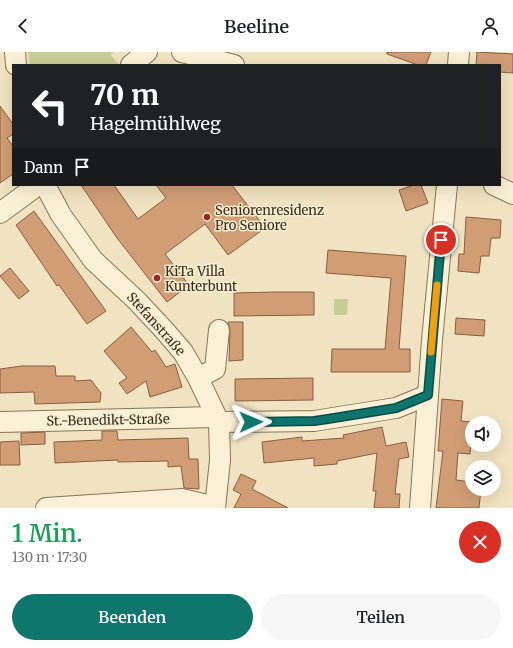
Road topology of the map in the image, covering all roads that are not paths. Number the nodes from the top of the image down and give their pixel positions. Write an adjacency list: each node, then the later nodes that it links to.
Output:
1 (15, 52): 5 (street)
2 (147, 52): 6 (street)
3 (182, 52): 7 (street)
4 (459, 52): 8 (street)
5 (16, 64)
6 (132, 64)
7 (230, 64)
8 (458, 64)
9 (37, 186): 14 (street)
10 (46, 186): 16 (street, Stefanstraße)
11 (447, 186): 17 (street)
12 (496, 186): 13 (street)
13 (513, 194)
14 (0, 213)
15 (220, 330): 16 (street)
16 (198, 378): 18 (street, Stefanstraße)
17 (428, 395): 18 (street, St.-Benedikt-Straße); 22 (street)
18 (217, 420): 19 (street, St.-Benedikt-Straße); 21 (street, Stefanstraße)
19 (0, 422)
20 (46, 508): 21 (street)
21 (215, 508)
22 (420, 508)

